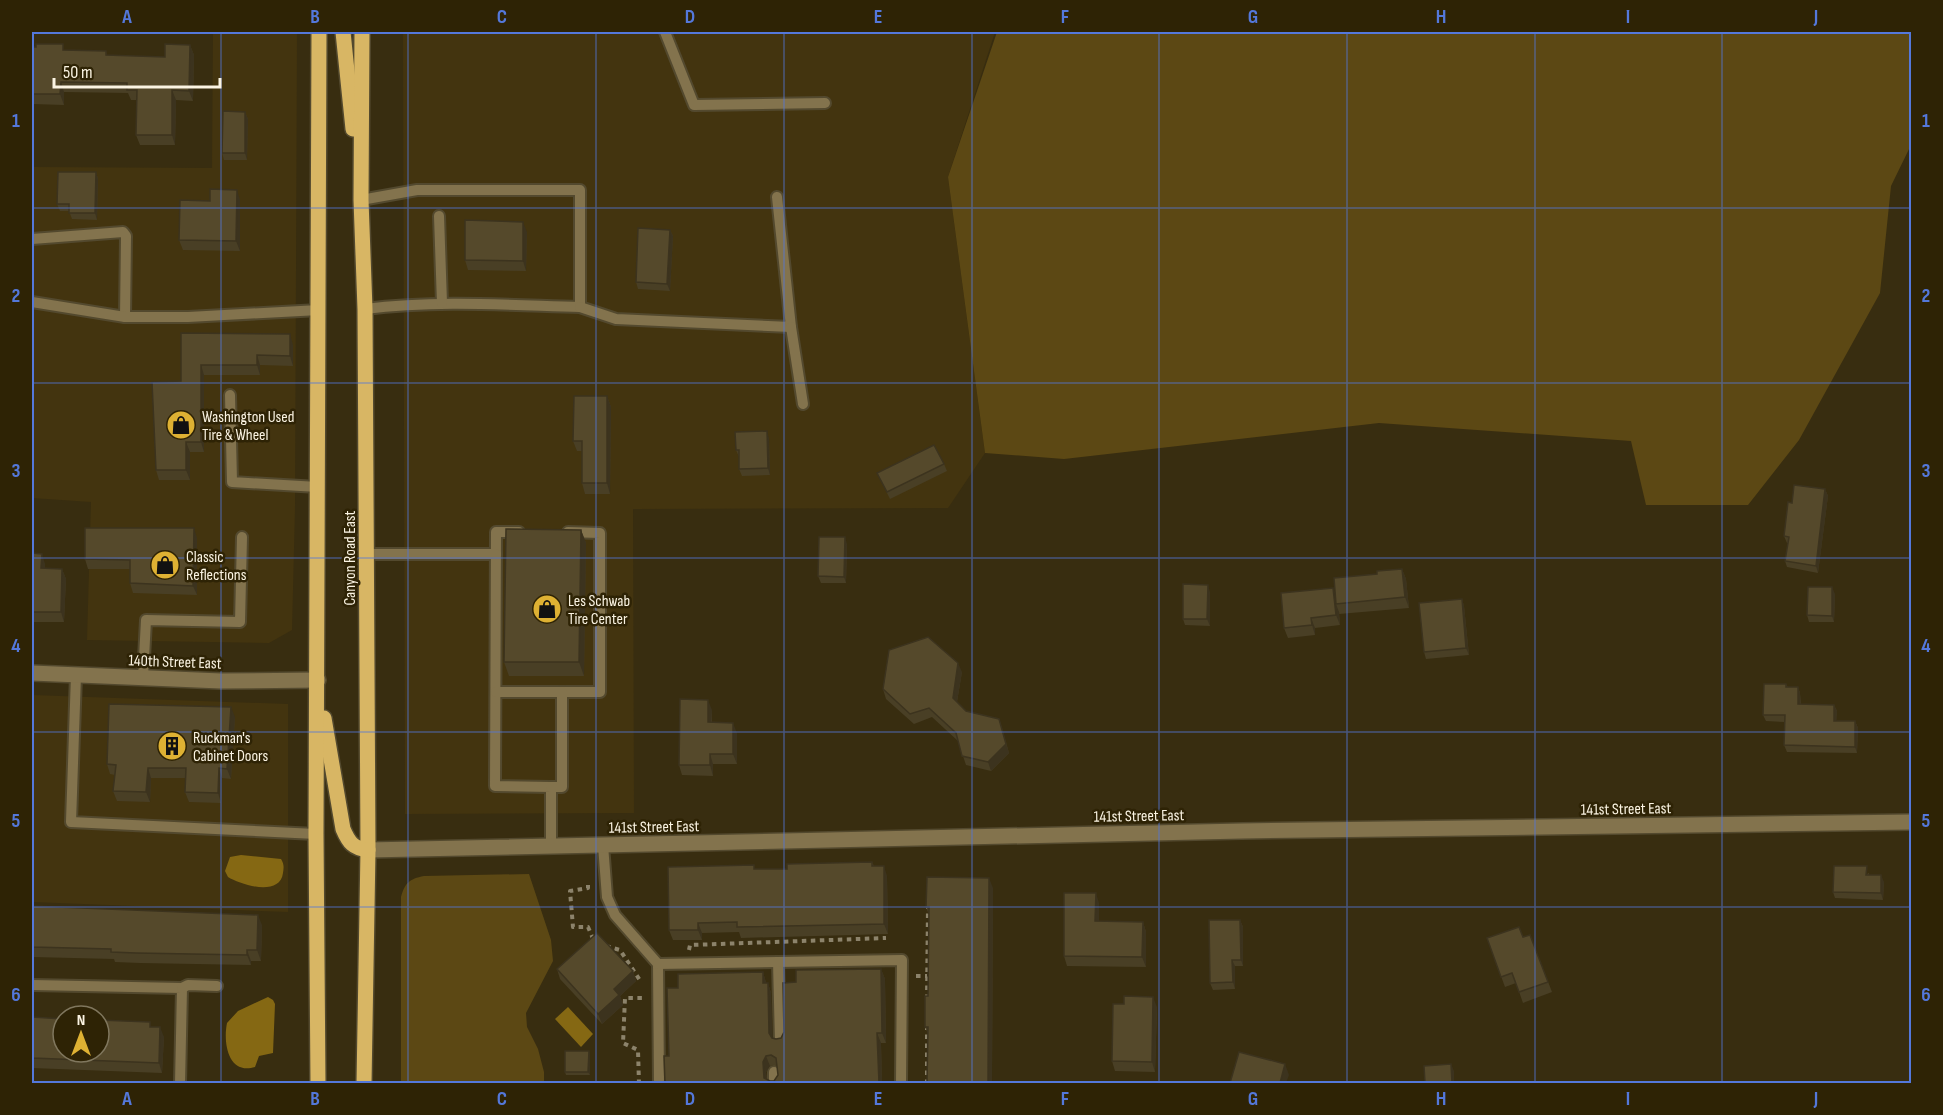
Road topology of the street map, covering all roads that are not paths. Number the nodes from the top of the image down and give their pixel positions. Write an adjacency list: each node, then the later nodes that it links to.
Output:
1 (319, 32): 14 (main road, Canyon Road East)
2 (343, 32): 7 (main road)
3 (362, 32): 7 (main road, Canyon Road East)
4 (665, 32): 5 (lane)
5 (825, 103)
6 (777, 197): 16 (lane)
7 (361, 200): 12 (lane); 13 (main road, Canyon Road East)
8 (439, 216): 11 (lane)
9 (32, 239): 15 (lane)
10 (32, 303): 15 (lane)
11 (442, 303): 12 (lane); 13 (lane)
12 (580, 307): 16 (lane)
13 (365, 309): 23 (main road, Canyon Road East)
14 (319, 310): 15 (lane); 19 (main road, Canyon Road East)
15 (125, 317)
16 (791, 327): 18 (lane)
17 (230, 395): 19 (lane)
18 (803, 404)
19 (318, 486): 28 (main road, Canyon Road East)
20 (531, 532): 24 (lane)
21 (554, 532): 30 (lane)
22 (242, 537): 27 (lane)
23 (366, 554): 24 (lane); 36 (main road, Canyon Road East)
24 (496, 555): 29 (lane)
25 (32, 673): 26 (street, 140th Street East)
26 (76, 675): 27 (street, 140th Street East); 33 (lane)
27 (143, 677): 28 (street, 140th Street East)
28 (318, 680): 33 (main road, Canyon Road East); 36 (main road)
29 (496, 692): 30 (lane); 31 (lane)
30 (562, 692): 31 (lane)
31 (551, 787): 35 (lane)
32 (1911, 822): 34 (street, 141st Street East)
33 (316, 834): 44 (main road, Canyon Road East)
34 (603, 845): 35 (street, 141st Street East); 38 (lane)
35 (551, 846): 36 (street, 141st Street East)
36 (368, 850): 45 (main road, Canyon Road East)
37 (778, 962): 38 (lane); 42 (lane); 47 (lane)
38 (658, 964): 46 (lane)
39 (32, 985): 41 (lane)
40 (217, 986): 41 (lane)
41 (182, 988): 43 (lane)
42 (780, 1042)
43 (180, 1083)
44 (318, 1083)
45 (364, 1083)
46 (659, 1083)
47 (901, 1083)

